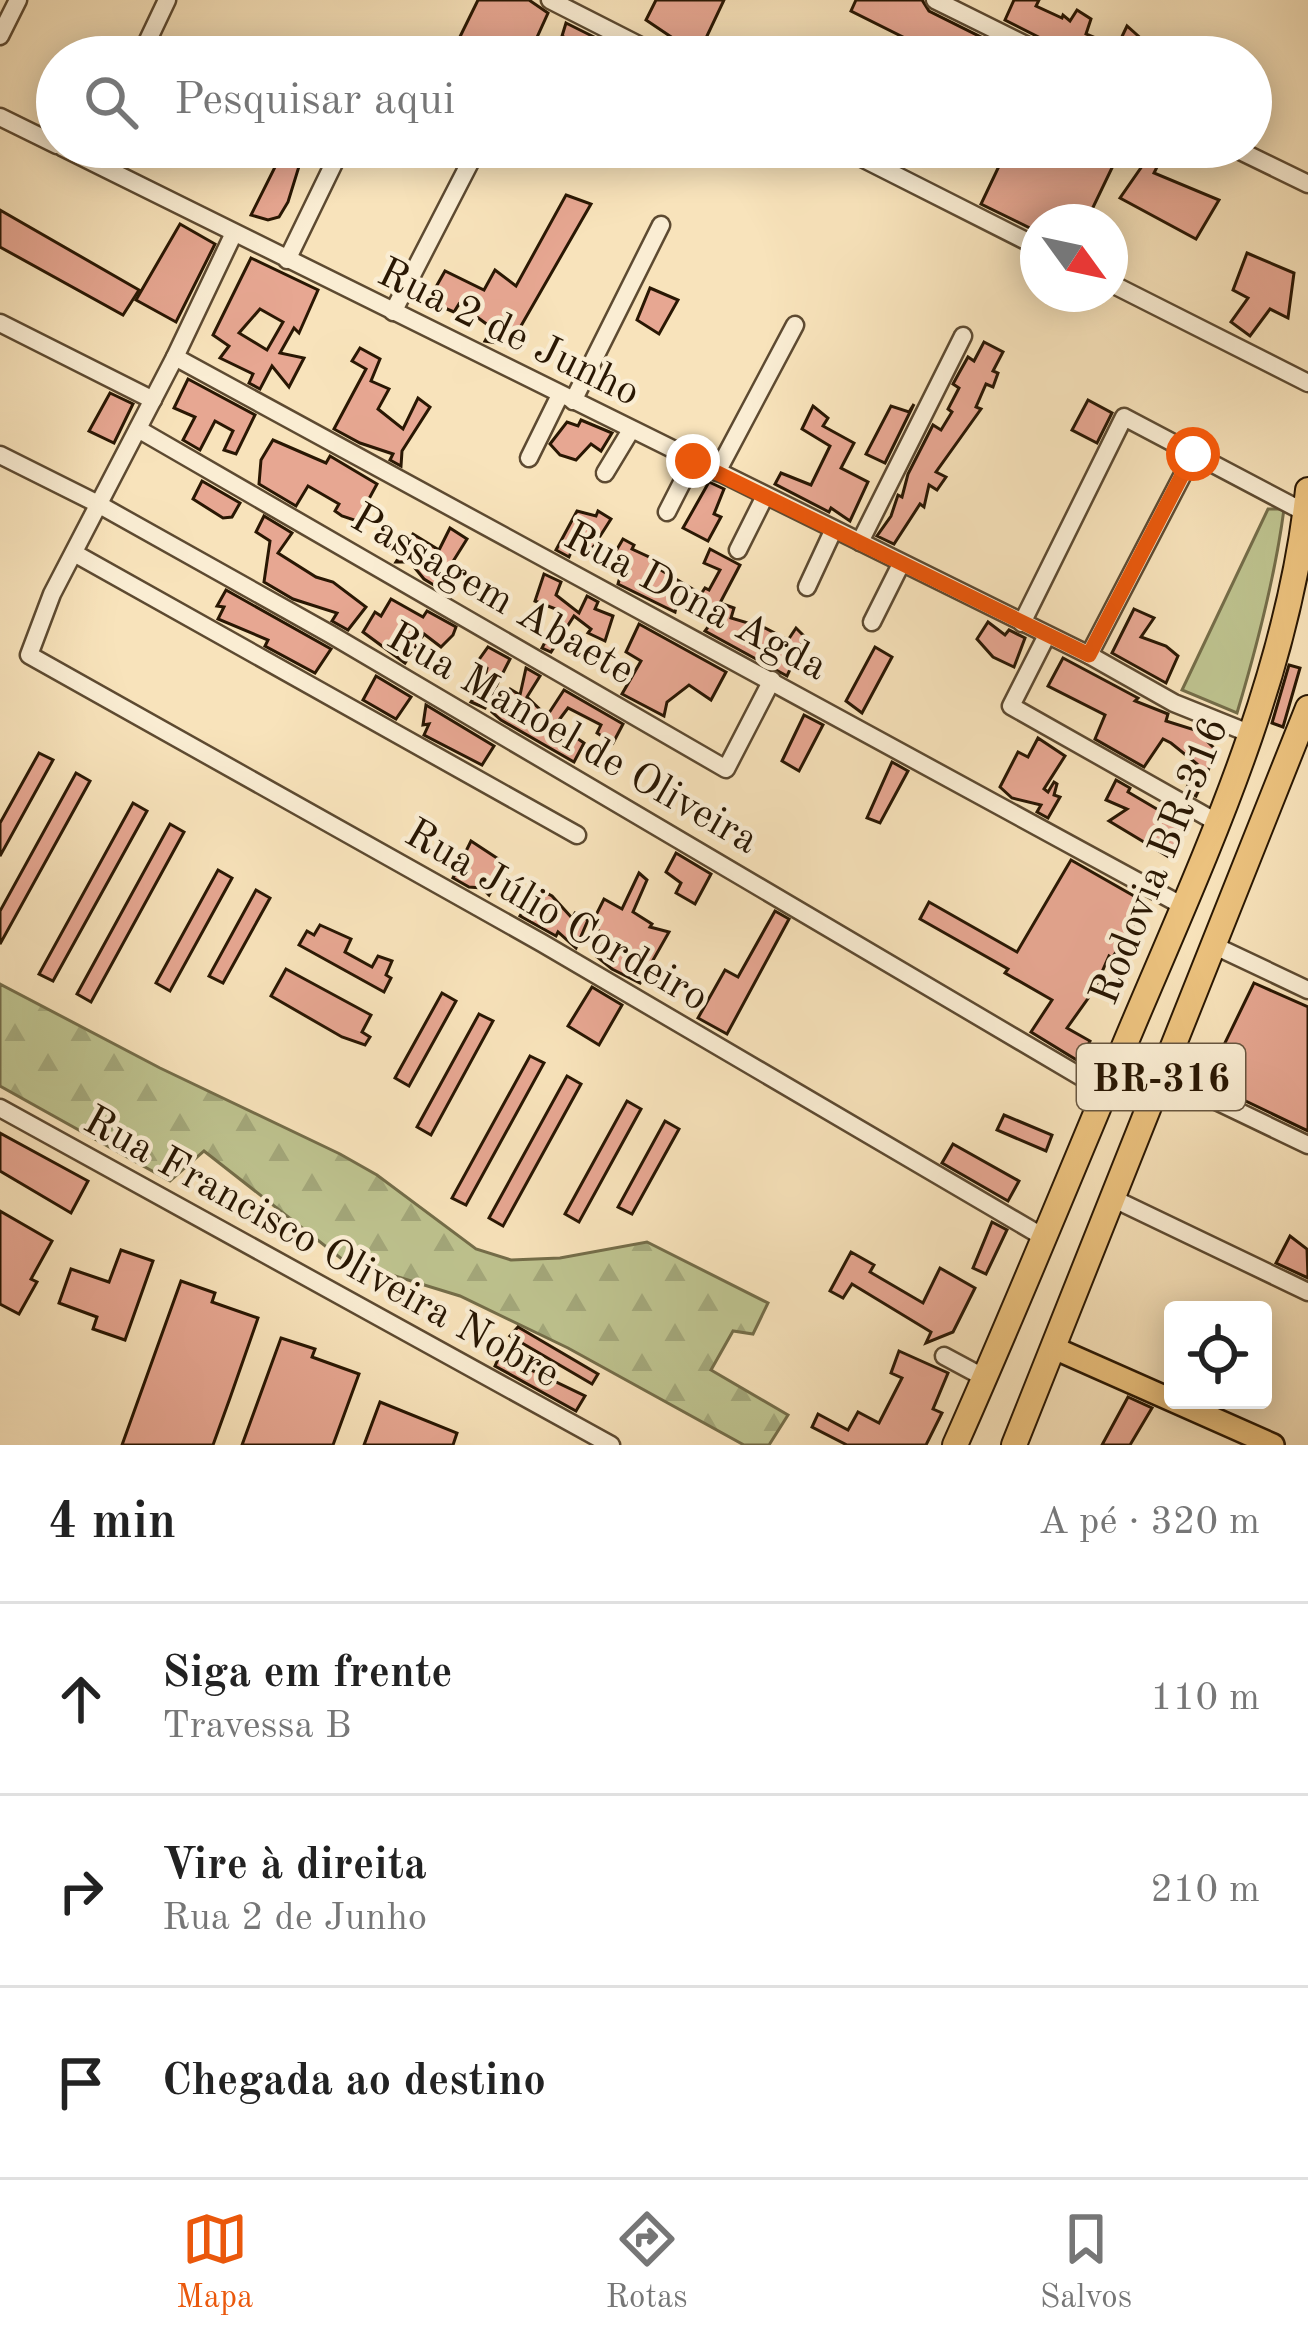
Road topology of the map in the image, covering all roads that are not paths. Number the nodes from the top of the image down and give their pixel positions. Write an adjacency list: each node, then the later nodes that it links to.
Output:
1 (18, 0): 8 (street)
2 (167, 0): 5 (street)
3 (550, 0): 6 (street)
4 (934, 0): 7 (street)
5 (150, 36)
6 (621, 36)
7 (1007, 36)
8 (0, 37)
9 (0, 116): 10 (street, Rua 2 de Junho)
10 (36, 134)
11 (1272, 166): 16 (street)
12 (119, 168): 18 (street, Rua 2 de Junho)
13 (332, 168): 20 (street)
14 (467, 168): 22 (street)
15 (882, 168): 19 (street)
16 (1308, 184)
17 (661, 225): 28 (street)
18 (233, 233): 20 (street, Rua 2 de Junho); 26 (street)
19 (1020, 238)
20 (286, 260): 22 (street, Rua 2 de Junho)
21 (1128, 292): 27 (street)
22 (393, 312): 28 (street, Rua 2 de Junho)
23 (0, 323): 29 (street)
24 (795, 325): 36 (street)
25 (963, 336): 43 (street)
26 (175, 357): 29 (street); 52 (street, Rua Dona Agda)
27 (1308, 383)
28 (567, 398): 31 (street, Rua 2 de Junho); 34 (street)
29 (153, 400): 30 (street)
30 (138, 429): 40 (street); 52 (street, Passagem Abaete)
31 (631, 430): 35 (street, Rua 2 de Junho); 37 (street)
32 (1193, 454): 39 (street); 49 (street); 51 (street)
33 (0, 455): 40 (street, Rua Manoel de Oliveira)
34 (529, 458)
35 (693, 461): 36 (street, Rua 2 de Junho); 41 (street)
36 (717, 472): 38 (street, Rua 2 de Junho)
37 (605, 473)
38 (765, 496): 42 (street, Rua 2 de Junho); 44 (street)
39 (1307, 502): 54 (highway, Rodovia BR-316 / BR-316)
40 (98, 504): 45 (street); 61 (street, Rua Manoel de Oliveira)
41 (667, 512)
42 (833, 531): 43 (street, Rua 2 de Junho); 47 (street)
43 (860, 542): 46 (street, Rua 2 de Junho)
44 (738, 550)
45 (74, 554): 56 (street); 65 (street, Rua Júlio Cordeiro)
46 (901, 565): 48 (street); 49 (street, Rua 2 de Junho)
47 (807, 587)
48 (872, 622)
49 (1022, 623): 50 (street, Rua 2 de Junho)
50 (1047, 635): 51 (street, Rua 2 de Junho); 55 (street)
51 (1089, 655): 54 (street, Rua 2 de Junho)
52 (772, 680): 57 (street, Rua Dona Agda)
53 (1308, 708): 58 (highway, Rodovia BR-316 / BR-316)
54 (1251, 734): 55 (highway, Rodovia BR-316 / BR-316)
55 (1218, 823): 57 (highway, Rodovia BR-316 / BR-316)
56 (577, 835)
57 (1183, 906): 61 (highway, Rodovia BR-316 / BR-316)
58 (1215, 946): 59 (street); 60 (highway, Rodovia BR-316 / BR-316)
59 (1308, 990)
60 (1162, 1076): 63 (street); 64 (highway, Rodovia BR-316 / BR-316)
61 (1105, 1091): 65 (highway, Rodovia BR-316 / BR-316)
62 (0, 1108): 70 (street, Rua Francisco Oliveira Nobre)
63 (1308, 1145)
64 (1112, 1198): 66 (street); 67 (highway, Rodovia BR-316 / BR-316)
65 (1046, 1238): 69 (highway, Rodovia BR-316 / BR-316)
66 (1308, 1292)
67 (1054, 1348): 72 (highway, Rodovia BR-316 / BR-316); 73 (main road)
68 (944, 1356): 69 (street)
69 (985, 1378): 71 (highway, Rodovia BR-316 / BR-316)
70 (611, 1445)
71 (955, 1445)
72 (1014, 1445)
73 (1273, 1445)

